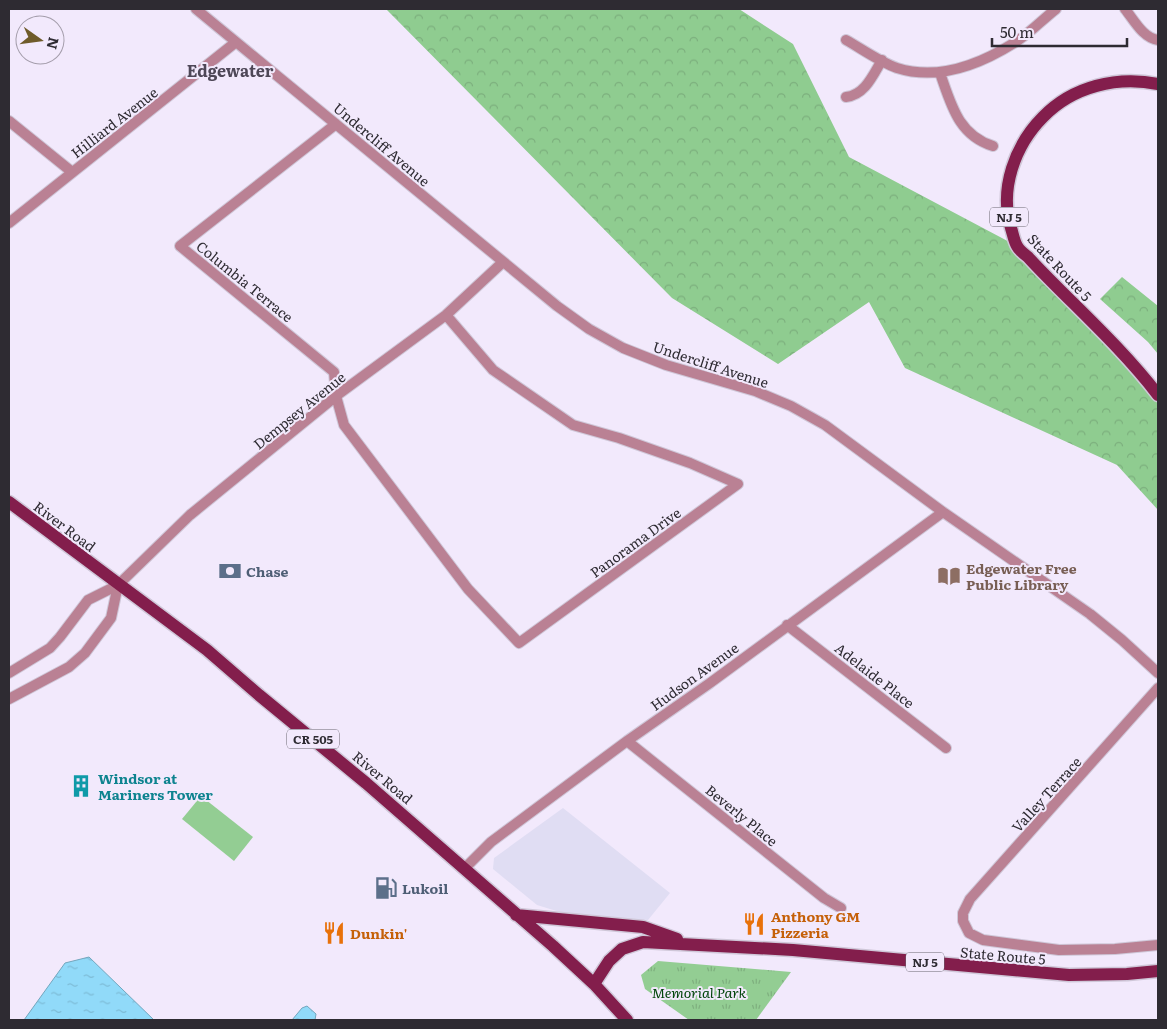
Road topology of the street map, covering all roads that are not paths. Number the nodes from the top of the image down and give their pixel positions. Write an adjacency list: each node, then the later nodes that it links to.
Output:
1 (196, 9): 6 (street, Undercliff Avenue)
2 (1056, 9): 8 (street)
3 (1125, 9): 5 (street)
4 (846, 40): 7 (street)
5 (1158, 40)
6 (236, 42): 12 (street, Undercliff Avenue); 14 (street, Hilliard Avenue)
7 (882, 60): 8 (street); 10 (street)
8 (940, 72): 13 (street)
9 (1158, 84): 18 (main road, State Route 5 / NJ 5)
10 (846, 97)
11 (9, 121): 14 (street)
12 (336, 124): 16 (street, Undercliff Avenue); 19 (street, Columbia Terrace)
13 (993, 146)
14 (72, 172): 15 (street, Hilliard Avenue)
15 (9, 223)
16 (502, 262): 17 (street, Dempsey Avenue); 21 (street, Undercliff Avenue)
17 (446, 315): 19 (street, Dempsey Avenue); 19 (street, Panorama Drive)
18 (1158, 395)
19 (336, 396): 22 (street, Dempsey Avenue)
20 (9, 502): 22 (main road, River Road / CR 505)
21 (943, 512): 23 (street, Hudson Avenue); 25 (street, Undercliff Avenue)
22 (118, 585): 24 (street, Dempsey Avenue); 27 (street); 30 (main road, River Road / CR 505)
23 (787, 625): 28 (street, Hudson Avenue); 29 (street, Adelaide Place)
24 (9, 673)
25 (1158, 673)
26 (1158, 688): 34 (street, Valley Terrace)
27 (9, 699)
28 (627, 741): 30 (street, Hudson Avenue); 31 (street, Beverly Place)
29 (946, 748)
30 (465, 868): 32 (main road, River Road / CR 505)
31 (841, 908)
32 (516, 914): 33 (main road); 36 (main road, River Road / CR 505)
33 (691, 943): 35 (main road, State Route 5 / NJ 5); 36 (main road, State Route 5 / NJ 5)
34 (1158, 945)
35 (1158, 970)
36 (594, 984): 37 (main road, River Road / CR 505)
37 (627, 1020)

